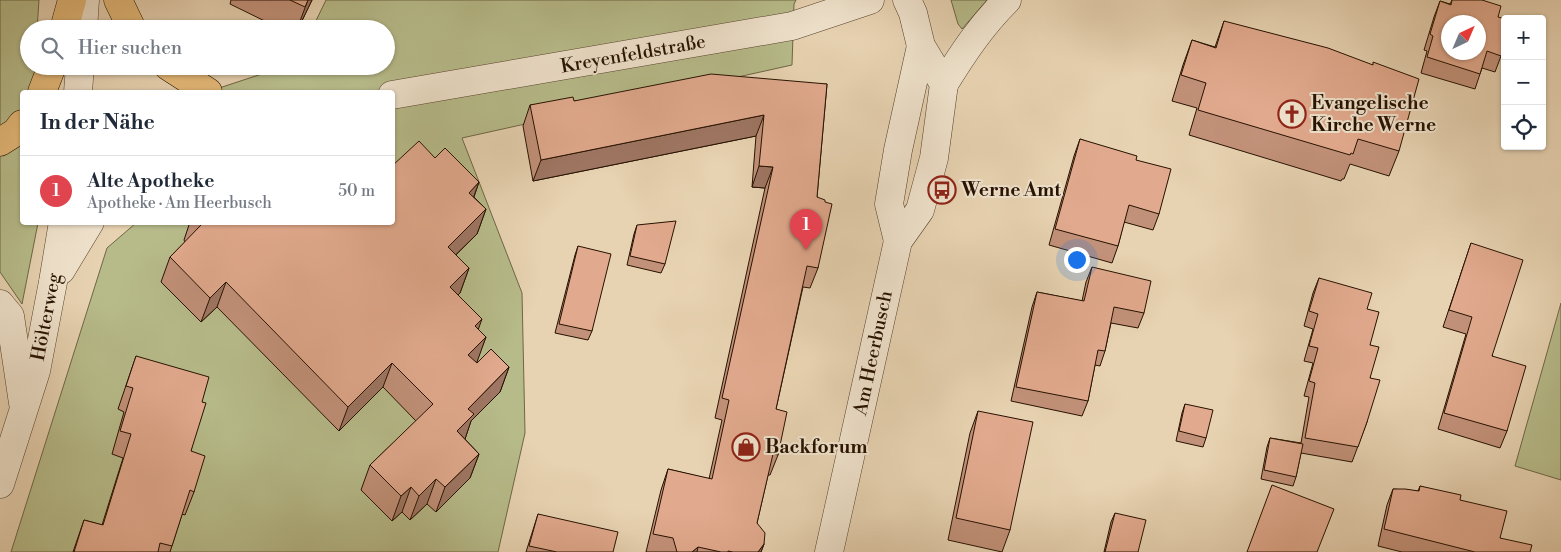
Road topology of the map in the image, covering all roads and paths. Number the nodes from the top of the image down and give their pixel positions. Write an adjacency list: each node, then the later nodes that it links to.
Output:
1 (72, 0): 7 (main road)
2 (85, 0): 8 (street)
3 (118, 0): 9 (main road)
4 (870, 0): 18 (street, Kreyenfeldstraße)
5 (907, 0): 10 (street, Am Heerbusch)
6 (1007, 0): 14 (street)
7 (66, 20)
8 (84, 20)
9 (128, 20)
10 (921, 46): 14 (street, Am Heerbusch); 23 (street, Am Heerbusch)
11 (49, 75): 15 (main road)
12 (79, 75): 16 (street)
13 (182, 75): 17 (main road)
14 (944, 84): 23 (street, Am Heerbusch)
15 (43, 90)
16 (78, 90)
17 (205, 90)
18 (395, 94)
19 (20, 127): 20 (main road)
20 (0, 142)
21 (62, 225): 24 (street, Hölterweg)
22 (88, 225): 24 (street)
23 (898, 241): 28 (street, Am Heerbusch)
24 (53, 282): 26 (street, Hölterweg)
25 (0, 304): 26 (street)
26 (24, 410): 27 (street, Hölterweg)
27 (0, 484)
28 (829, 552)

